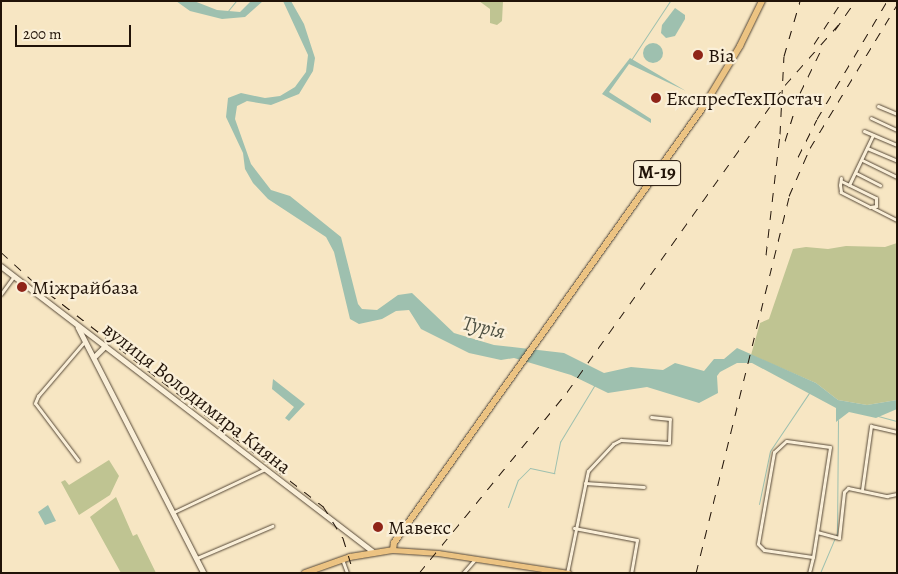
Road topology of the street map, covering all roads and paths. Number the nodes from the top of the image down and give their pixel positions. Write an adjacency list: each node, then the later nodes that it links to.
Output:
1 (762, 1): 37 (highway, М-19)
2 (878, 106): 3 (street)
3 (897, 114)
4 (871, 118): 5 (street)
5 (897, 130)
6 (864, 131): 7 (street)
7 (873, 135): 8 (street); 9 (street)
8 (897, 145)
9 (867, 148): 10 (street); 11 (street)
10 (862, 160): 12 (street); 13 (street)
11 (897, 161)
12 (856, 172): 14 (street); 15 (street)
13 (897, 177)
14 (849, 185): 16 (street); 16 (street)
15 (880, 185)
16 (873, 208): 17 (street)
17 (897, 220)
18 (1, 266): 19 (main road, вулиця Володимира Кияна)
19 (14, 276): 20 (street); 21 (main road, вулиця Володимира Кияна)
20 (1, 294)
21 (76, 324): 22 (main road); 23 (main road, вулиця Володимира Кияна)
22 (86, 340): 24 (main road); 27 (street)
23 (105, 346): 24 (main road); 28 (main road, вулиця Володимира Кияна)
24 (95, 356): 33 (main road)
25 (651, 417): 29 (street)
26 (897, 432): 31 (street)
27 (78, 460)
28 (265, 469): 33 (street); 38 (main road, вулиця Володимира Кияна)
29 (585, 483): 30 (street); 35 (street)
30 (644, 487)
31 (862, 490): 32 (street); 36 (street)
32 (897, 494)
33 (174, 512): 40 (main road)
34 (272, 526): 40 (street)
35 (574, 528): 47 (street); 48 (street)
36 (817, 532): 39 (street); 39 (street)
37 (394, 550): 38 (highway); 42 (main road)
38 (374, 552): 41 (highway)
39 (813, 557): 49 (street)
40 (197, 558): 43 (main road)
41 (342, 559): 44 (highway); 45 (street)
42 (476, 560): 46 (street); 47 (main road)
43 (204, 573)
44 (305, 573)
45 (347, 573)
46 (463, 573)
47 (568, 573)
48 (631, 573)
49 (809, 573)

